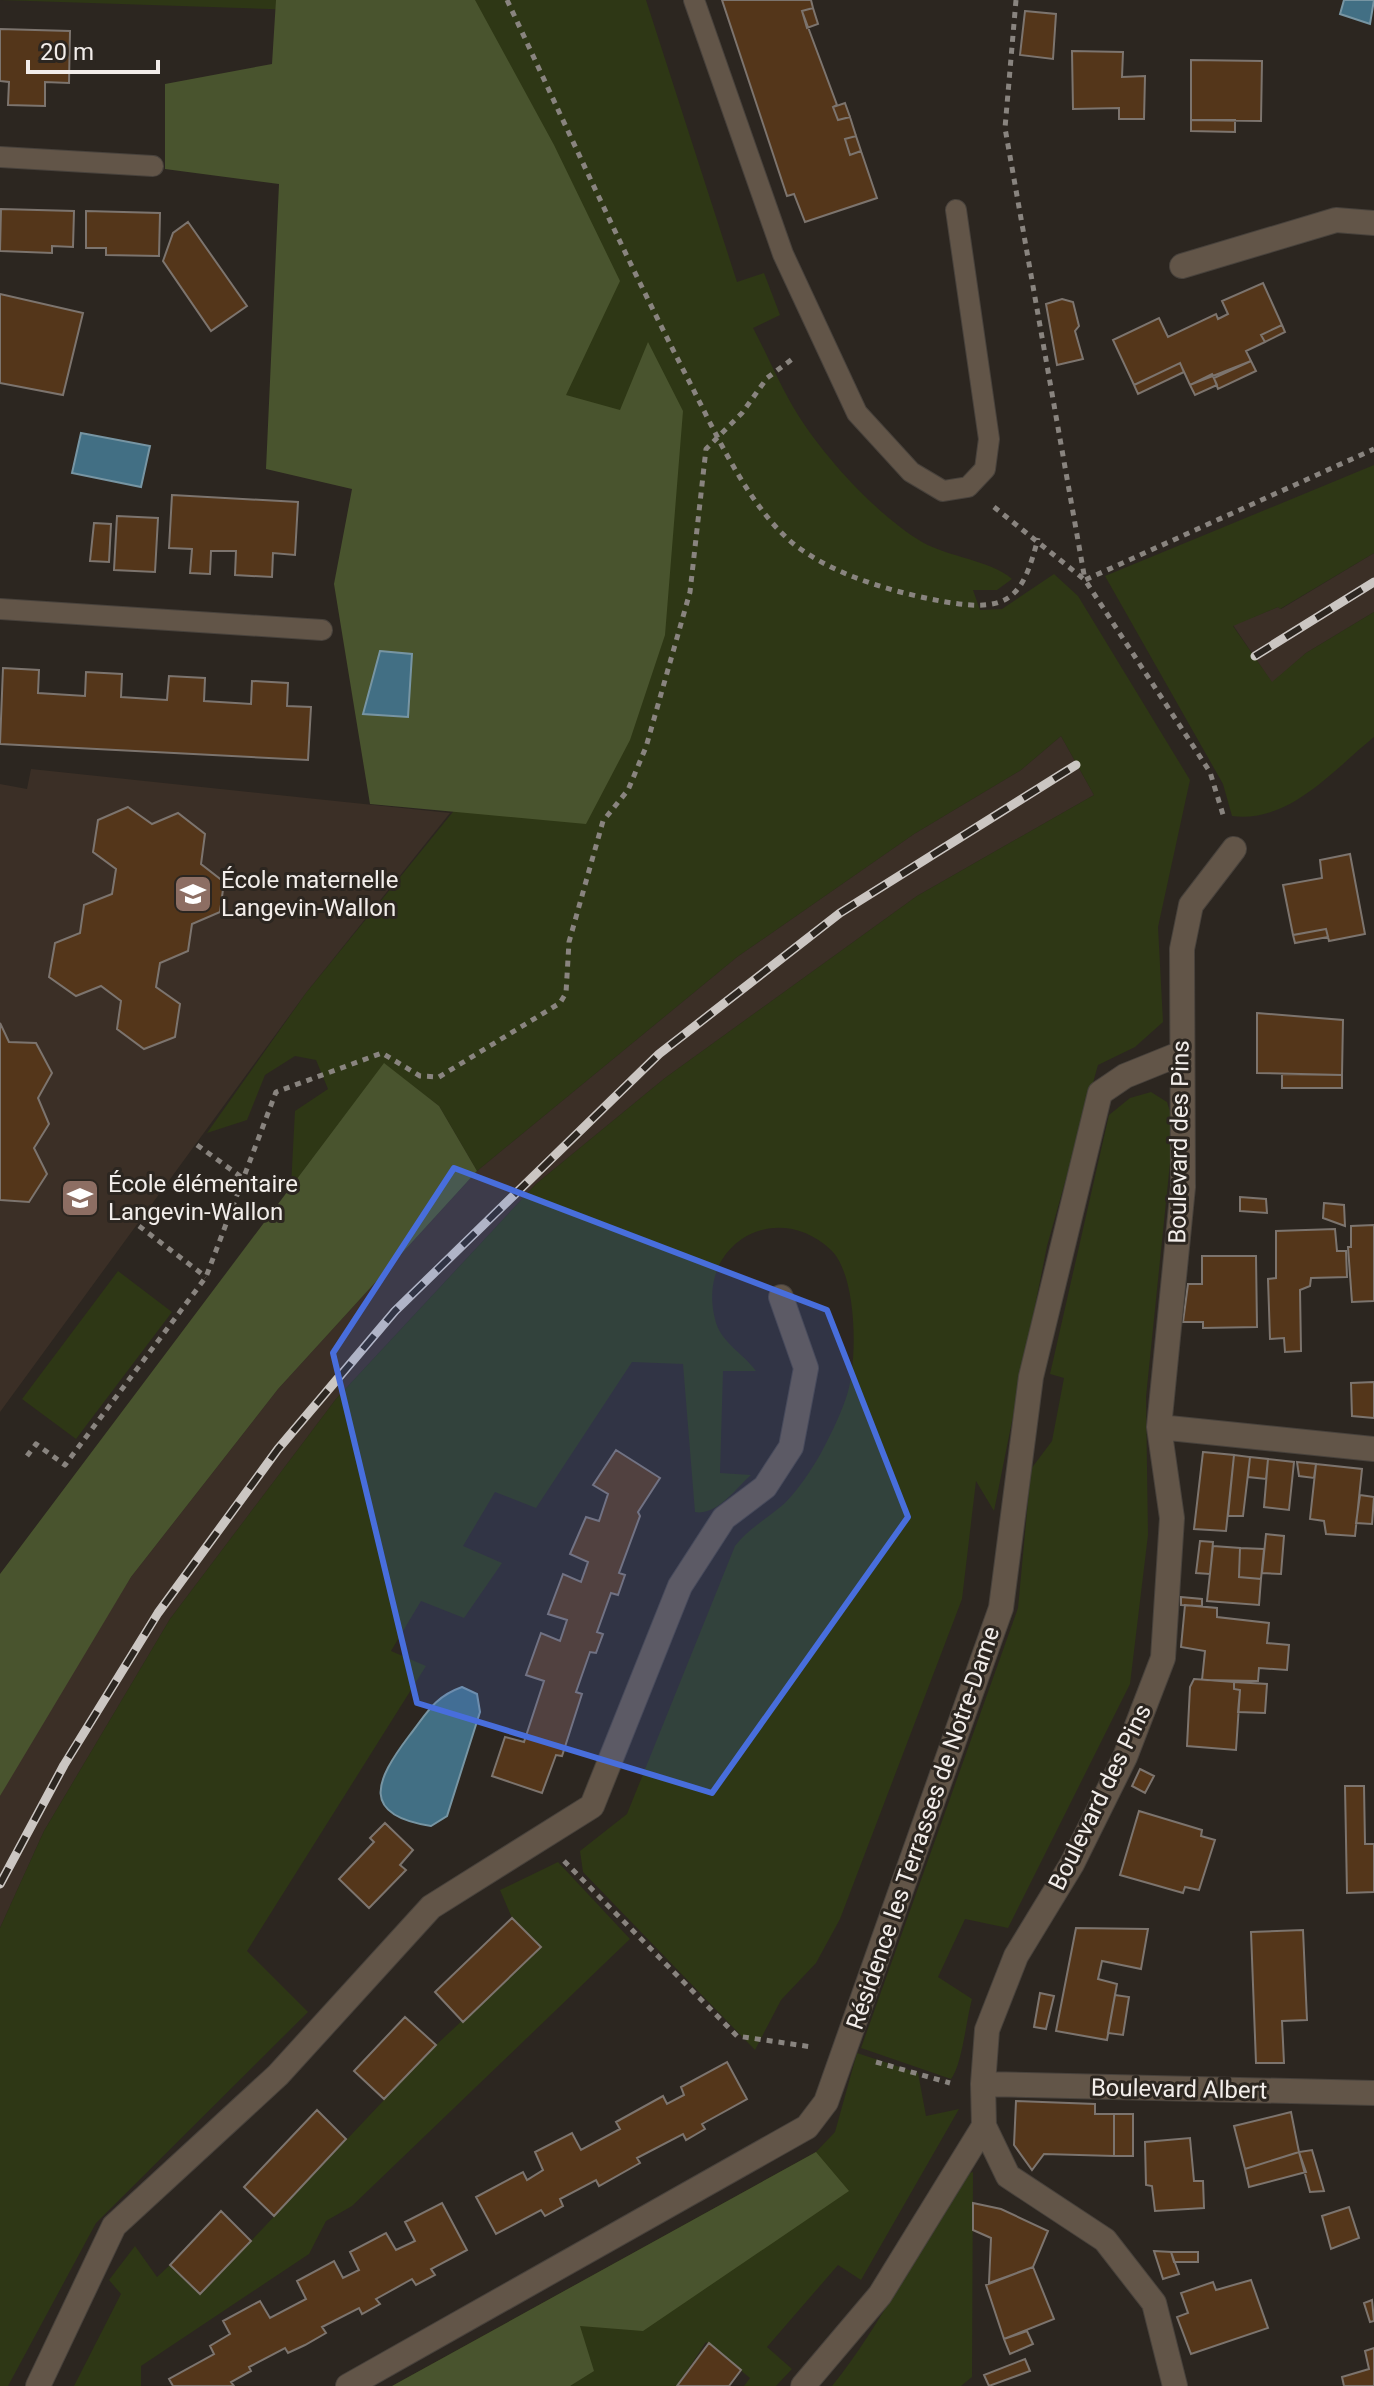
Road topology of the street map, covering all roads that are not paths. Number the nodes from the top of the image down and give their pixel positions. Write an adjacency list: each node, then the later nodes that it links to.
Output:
1 (694, 0): 4 (lane)
2 (0, 157): 3 (lane)
3 (153, 166)
4 (956, 210)
5 (1374, 223): 6 (street)
6 (1182, 266)
7 (0, 609): 8 (lane)
8 (322, 630)
9 (1234, 849): 10 (street, Boulevard des Pins)
10 (1182, 1053): 12 (street, Boulevard des Pins); 18 (street, Résidence les Terrasses de Notre-Dame)
11 (781, 1297): 17 (street)
12 (1159, 1427): 13 (street); 14 (street, Boulevard des Pins)
13 (1374, 1449)
14 (983, 2084): 15 (street, Boulevard Albert); 16 (street, Boulevard des Pins)
15 (1374, 2093)
16 (984, 2126): 19 (street); 20 (street, Boulevard des Pins)
17 (38, 2386)
18 (348, 2386)
19 (803, 2386)
20 (1175, 2386)

